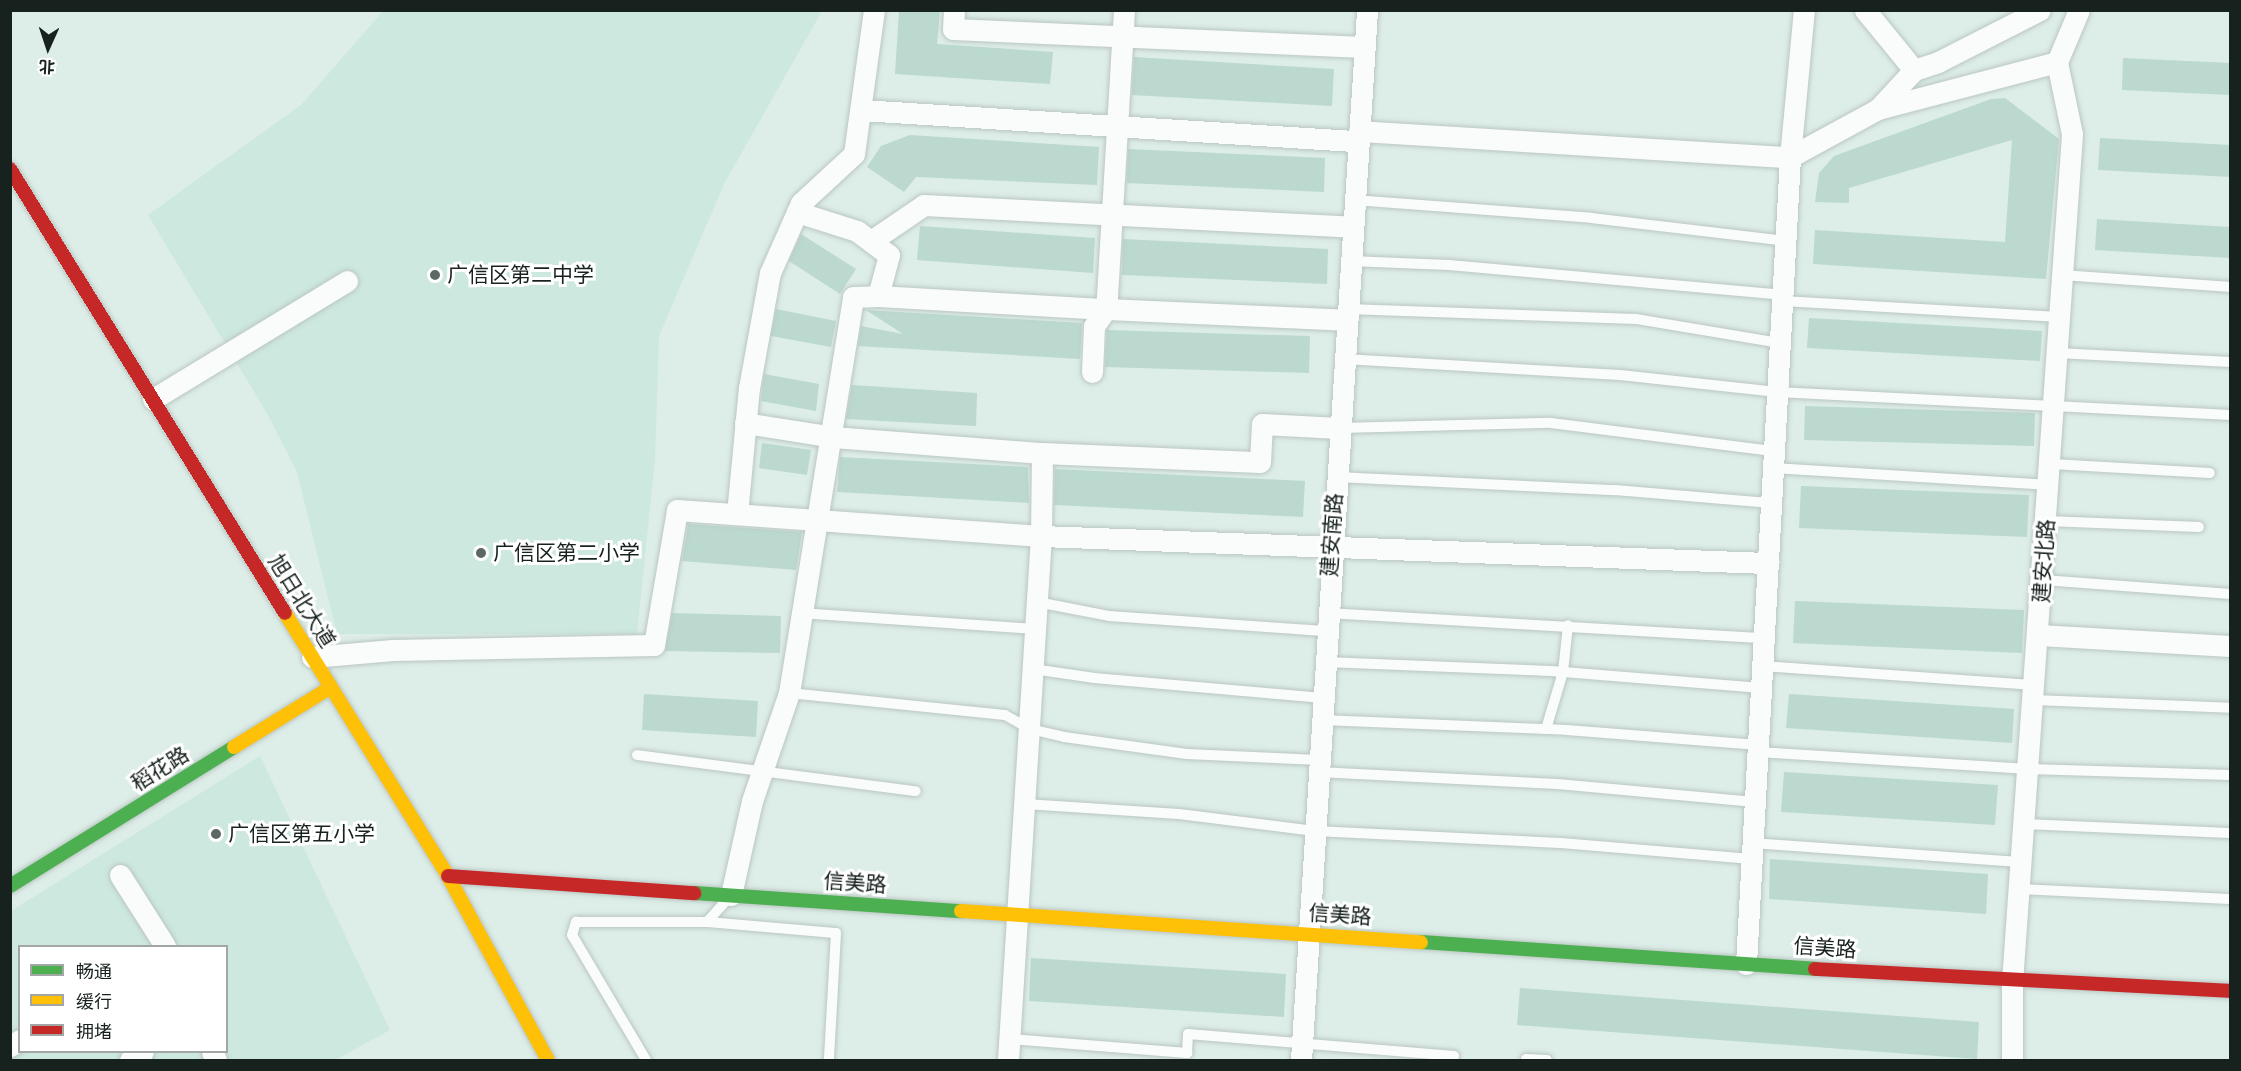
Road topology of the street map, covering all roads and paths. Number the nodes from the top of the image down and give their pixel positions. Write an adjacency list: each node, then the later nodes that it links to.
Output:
1 (874, 10): 14 (street)
2 (954, 10): 9 (street)
3 (1124, 10): 9 (street)
4 (1367, 10): 10 (street, 建安南路)
5 (1804, 10): 17 (street)
6 (1864, 10): 12 (street)
7 (2040, 10): 12 (street)
8 (2079, 10): 11 (street)
9 (1122, 35): 10 (street); 15 (street)
10 (1364, 47): 16 (street, 建安南路)
11 (2056, 62): 13 (street); 26 (street, 建安北路)
12 (1914, 70): 13 (street)
13 (1878, 109): 17 (street)
14 (861, 110): 15 (street); 20 (street)
15 (1116, 126): 16 (street); 21 (street)
16 (1358, 136): 17 (street); 19 (street, 建安南路)
17 (1790, 157): 24 (street)
18 (10, 169): 40 (street, 旭日北大道)
19 (1354, 200): 22 (street, 建安南路); 24 (lane)
20 (797, 212): 23 (street); 43 (street)
21 (1111, 215): 22 (street); 23 (street); 31 (street)
22 (1352, 226): 25 (street, 建安南路)
23 (871, 241): 29 (street)
24 (1786, 241): 30 (street)
25 (1350, 261): 30 (lane); 32 (street, 建安南路)
26 (2063, 275): 28 (lane); 33 (street, 建安北路)
27 (347, 280): 40 (street)
28 (2230, 287)
29 (878, 296): 31 (street); 45 (street)
30 (1782, 298): 33 (lane); 34 (street)
31 (1106, 309): 32 (street); 38 (street)
32 (1347, 314): 34 (lane); 36 (street, 建安南路)
33 (2061, 318): 35 (street, 建安北路)
34 (1780, 343): 39 (street)
35 (2058, 353): 37 (lane); 41 (street, 建安北路)
36 (1344, 359): 39 (lane); 44 (street, 建安南路)
37 (2230, 362)
38 (1092, 372)
39 (1777, 392): 41 (lane); 47 (street)
40 (153, 399): 70 (street, 旭日北大道)
41 (2055, 407): 42 (lane); 48 (street, 建安北路)
42 (2230, 415)
43 (746, 423): 45 (street); 53 (street)
44 (1339, 428): 46 (street); 47 (lane); 50 (street, 建安南路)
45 (833, 437): 46 (street); 54 (street)
46 (1042, 453): 57 (street)
47 (1774, 460): 51 (lane); 52 (street)
48 (2052, 464): 49 (lane); 51 (street, 建安北路)
49 (2210, 473)
50 (1336, 477): 52 (lane); 58 (street, 建安南路)
51 (2050, 485): 55 (street, 建安北路)
52 (1771, 503): 59 (street)
53 (737, 514): 54 (street); 70 (street)
54 (819, 520): 57 (street); 63 (street)
55 (2047, 521): 56 (lane); 60 (street, 建安北路)
56 (2199, 527)
57 (1041, 536): 58 (street); 62 (street)
58 (1332, 545): 59 (street); 64 (street, 建安南路)
59 (1768, 563): 68 (street)
60 (2043, 580): 61 (lane); 67 (street, 建安北路)
61 (2230, 594)
62 (1037, 602): 64 (lane); 66 (street)
63 (800, 613): 66 (lane); 77 (street)
64 (1327, 622): 65 (lane); 71 (street, 建安南路)
65 (1568, 625): 68 (lane); 74 (lane)
66 (1035, 629): 73 (street)
67 (2039, 635): 69 (street); 78 (street, 建安北路)
68 (1764, 638): 72 (street)
69 (2230, 646)
70 (312, 657): 75 (street, 旭日北大道)
71 (1325, 662): 74 (lane); 79 (street, 建安南路)
72 (1762, 666): 76 (street); 78 (lane)
73 (1033, 669): 79 (lane); 82 (street)
74 (1563, 672): 76 (lane); 83 (lane)
75 (331, 687): 99 (street, 旭日北大道); 100 (street, 稻花路)
76 (1761, 688): 84 (street)
77 (789, 693): 82 (lane); 88 (street)
78 (2034, 693): 80 (lane); 87 (street, 建安北路)
79 (1323, 698): 81 (street, 建安南路)
80 (2230, 708)
81 (1321, 720): 83 (lane); 86 (street, 建安南路)
82 (1030, 729): 86 (lane); 92 (street)
83 (1546, 729): 84 (lane)
84 (1758, 748): 87 (lane); 91 (street)
85 (637, 754): 88 (lane)
86 (1319, 766): 91 (lane); 94 (street, 建安南路)
87 (2028, 769): 89 (lane); 93 (street, 建安北路)
88 (762, 771): 90 (lane); 102 (street)
89 (2230, 775)
90 (916, 791)
91 (1755, 802): 96 (street)
92 (1025, 804): 94 (lane); 104 (street)
93 (2024, 824): 95 (lane); 97 (street, 建安北路)
94 (1315, 831): 96 (lane); 106 (street, 建安南路)
95 (2230, 833)
96 (1752, 851): 97 (lane); 108 (street)
97 (2021, 862): 101 (street, 建安北路)
98 (120, 875): 107 (street)
99 (448, 876): 102 (street, 信美路); 115 (street, 旭日北大道)
100 (10, 886)
101 (2019, 889): 103 (lane); 109 (street, 建安北路)
102 (730, 895): 104 (street, 信美路); 105 (lane)
103 (2230, 898)
104 (1019, 915): 106 (street, 信美路); 111 (street)
105 (707, 922): 116 (lane); 117 (lane)
106 (1309, 934): 108 (street, 信美路); 112 (street, 建安南路)
107 (162, 945)
108 (1746, 964): 109 (street, 信美路)
109 (2012, 982): 110 (street, 信美路); 119 (street, 建安北路)
110 (2230, 991)
111 (1009, 1050): 112 (lane)
112 (1302, 1052): 113 (lane)
113 (1454, 1056)
114 (1526, 1059): 118 (lane)
115 (548, 1060)
116 (646, 1060)
117 (829, 1060)
118 (1547, 1060)
119 (2012, 1060)

